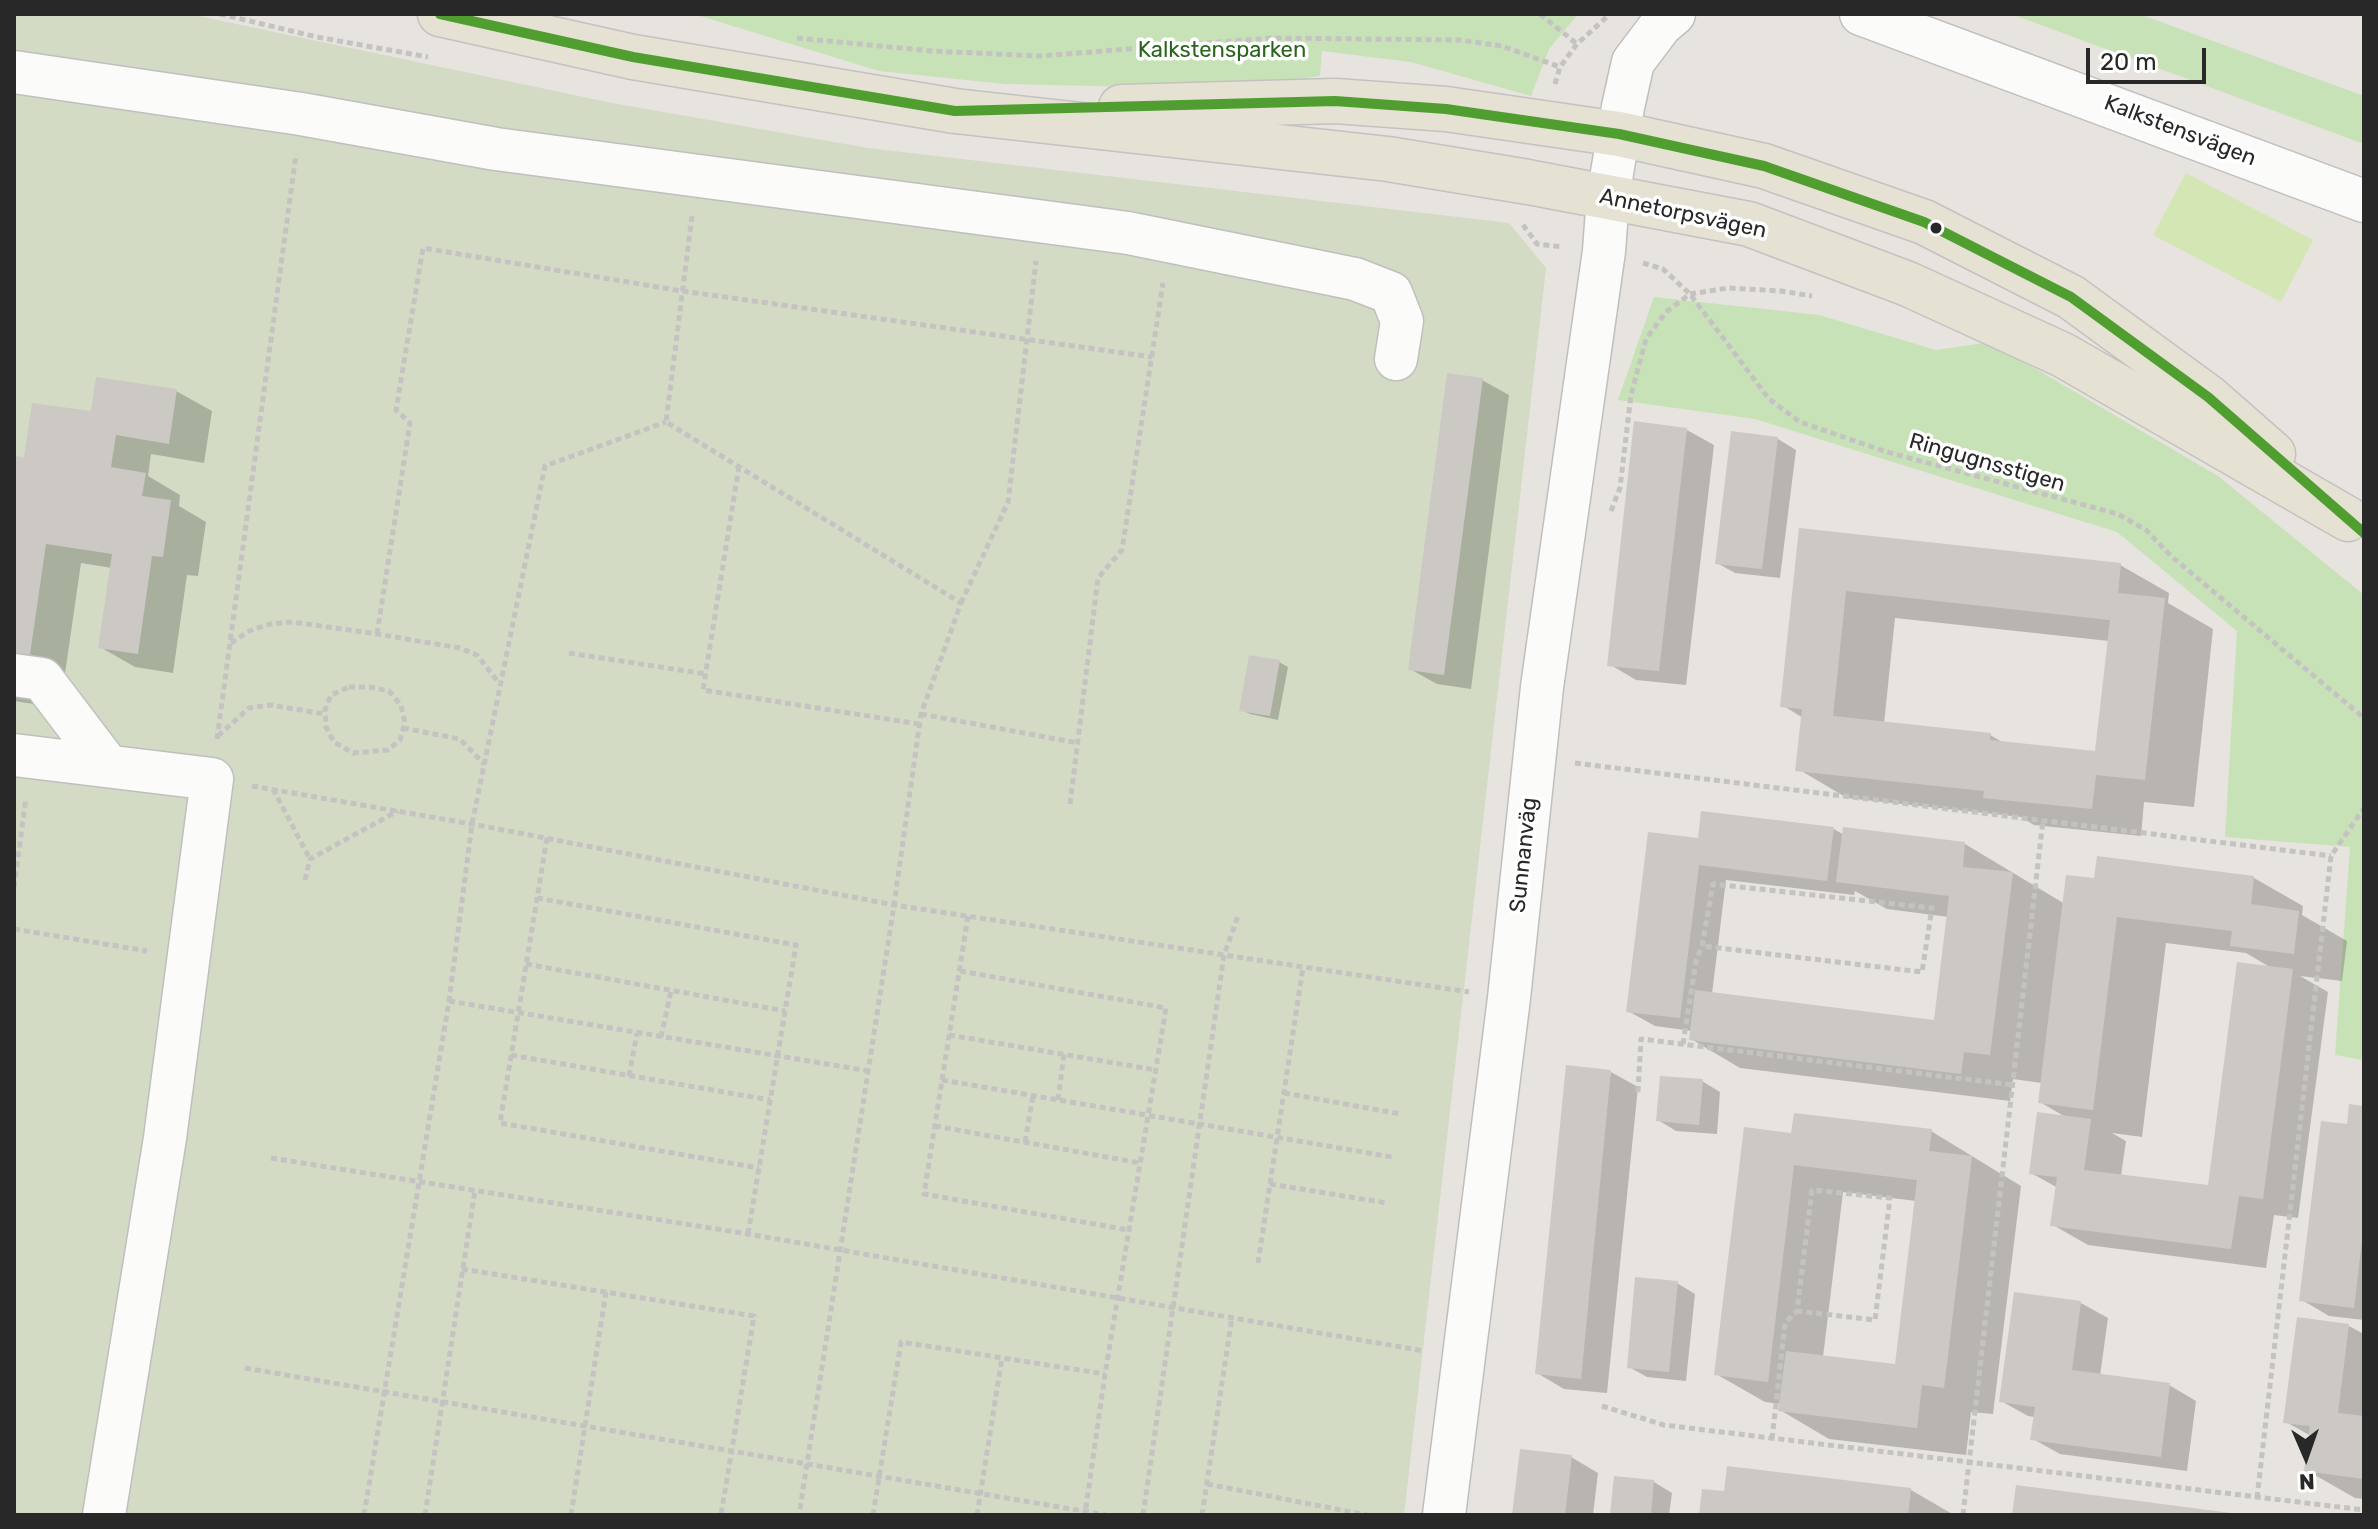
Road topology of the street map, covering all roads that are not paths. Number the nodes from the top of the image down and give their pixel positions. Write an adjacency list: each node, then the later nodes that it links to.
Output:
1 (440, 14): 5 (main road, Annetorpsvägen)
2 (1674, 14): 6 (street)
3 (1861, 14): 8 (street, Kalkstensvägen)
4 (14, 72): 9 (street)
5 (955, 111): 6 (main road, Annetorpsvägen); 7 (main road, Annetorpsvägen)
6 (1619, 134): 7 (street); 10 (main road, Annetorpsvägen)
7 (1608, 197): 10 (main road, Annetorpsvägen); 15 (street, Sunnanväg)
8 (2364, 201)
9 (1396, 359)
10 (2356, 526)
11 (14, 675): 13 (street)
12 (23, 756): 13 (street)
13 (108, 766): 14 (street)
14 (104, 1515)
15 (1444, 1515)

